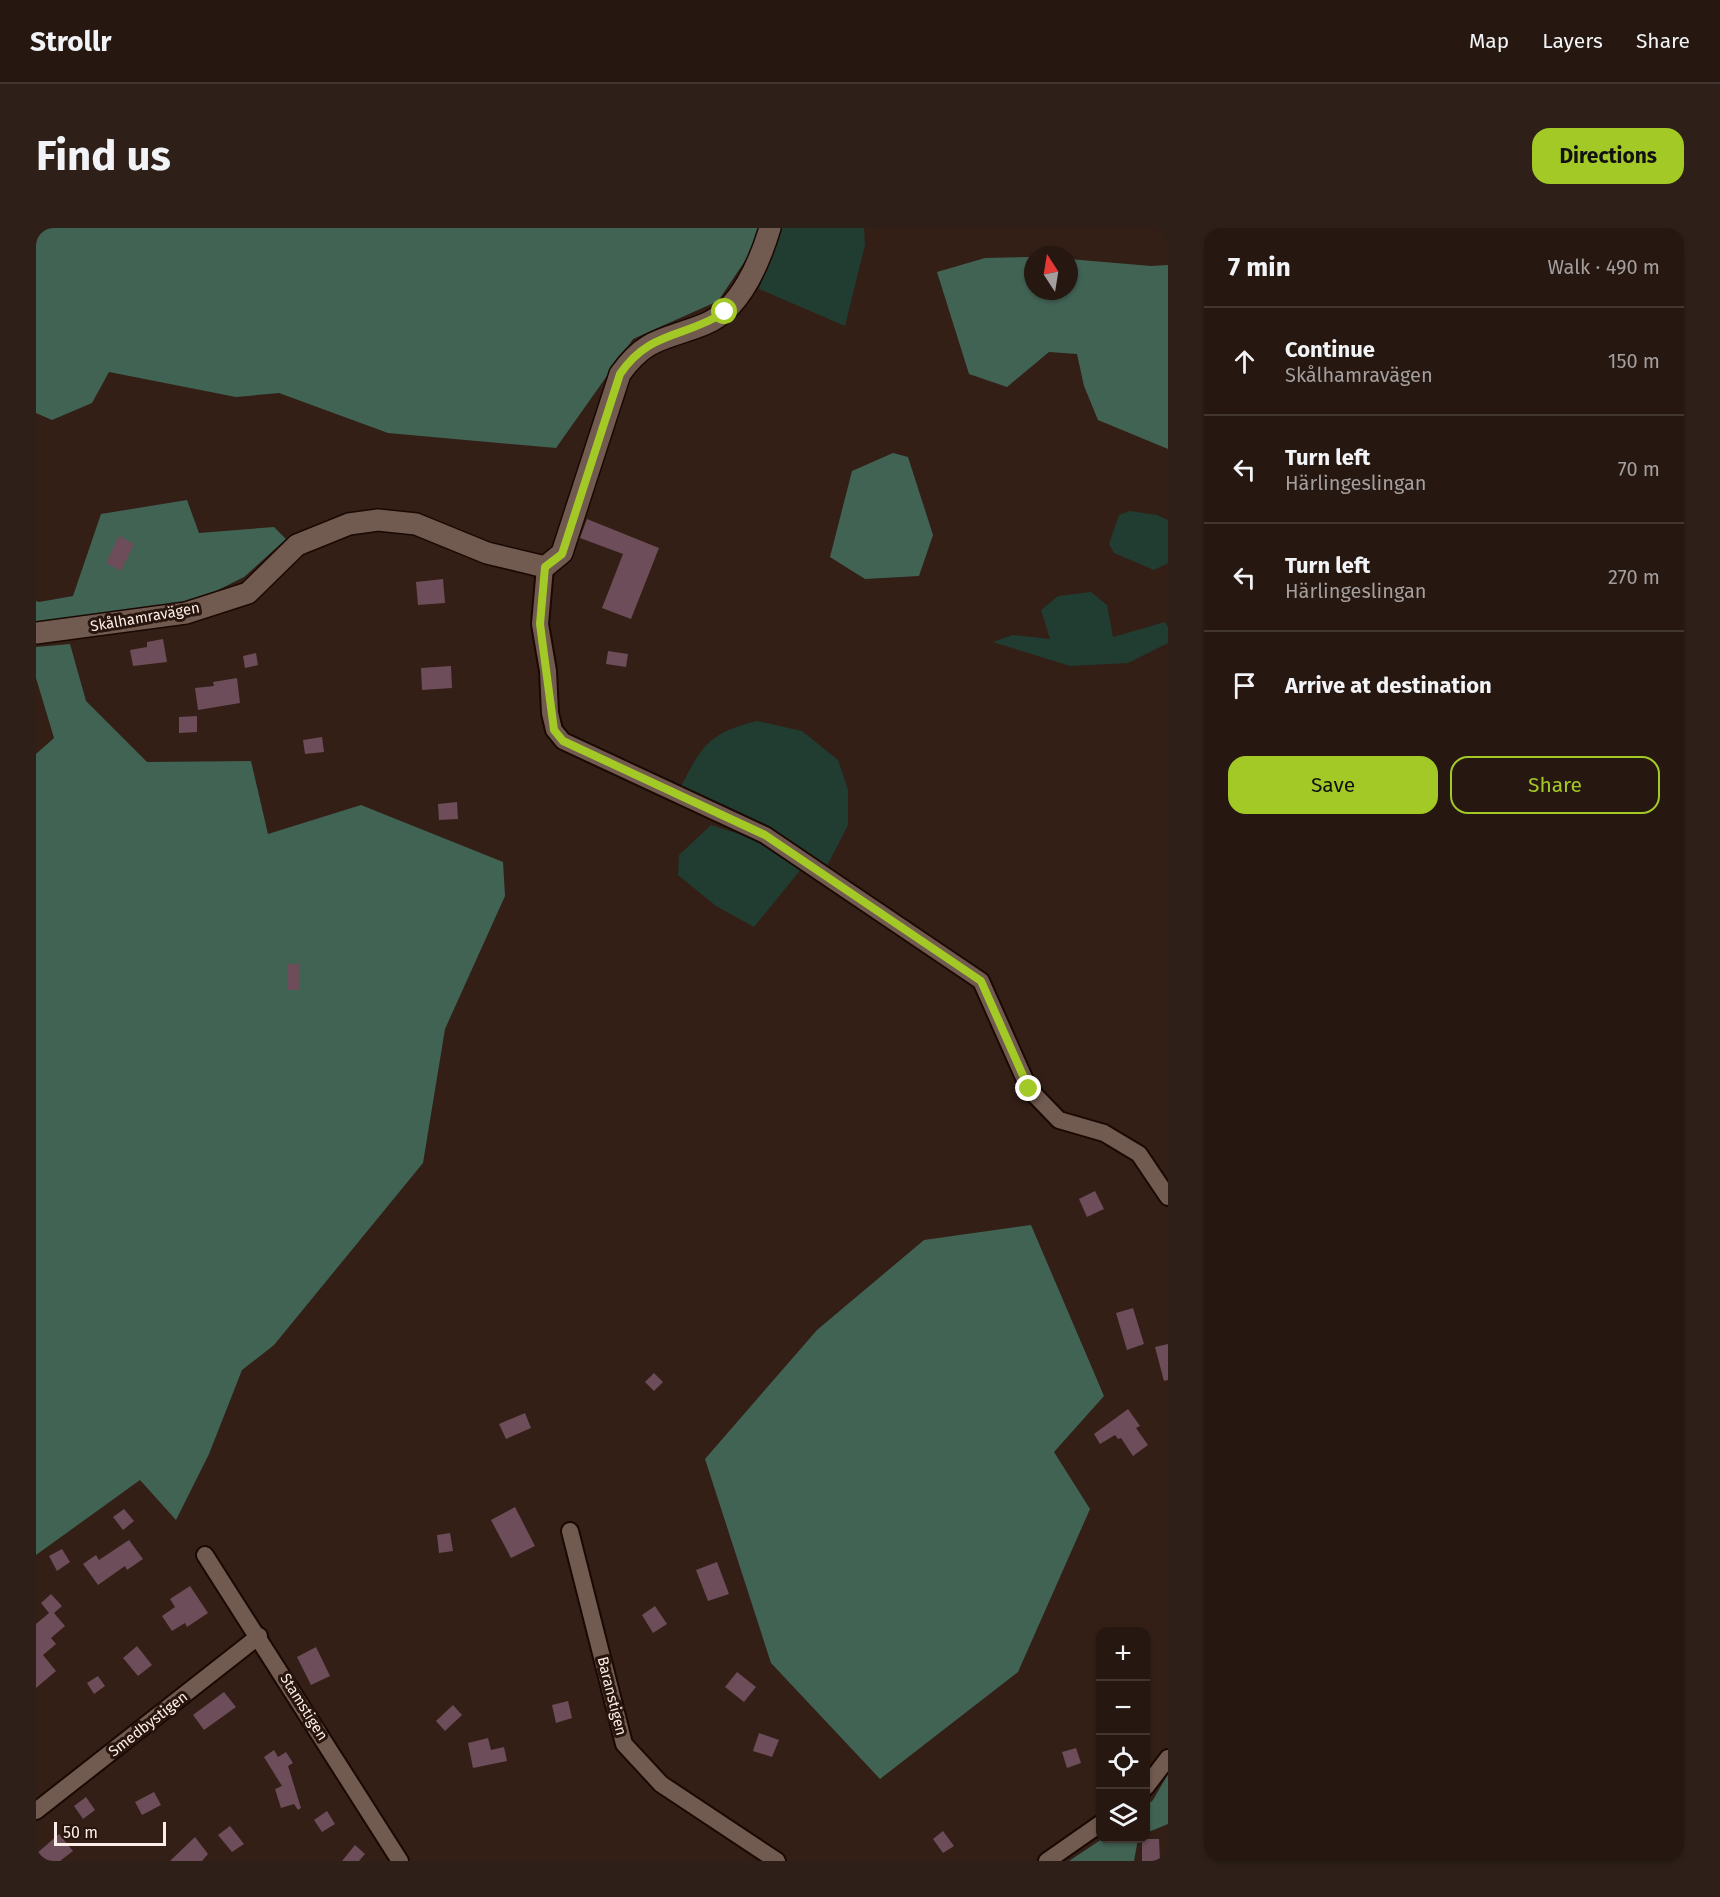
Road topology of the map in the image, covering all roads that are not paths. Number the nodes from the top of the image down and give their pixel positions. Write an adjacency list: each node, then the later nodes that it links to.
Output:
1 (770, 228): 2 (street)
2 (545, 567): 3 (street, Skålhamravägen); 4 (street)
3 (36, 633)
4 (1168, 1197)
5 (570, 1531): 13 (street, Baranstigen)
6 (205, 1555): 7 (street, Stamstigen)
7 (259, 1636): 10 (street, Smedbystigen); 12 (street, Stamstigen)
8 (1168, 1758): 9 (street)
9 (1150, 1782)
10 (36, 1811)
11 (1096, 1827): 14 (street)
12 (400, 1861)
13 (777, 1861)
14 (1047, 1861)

